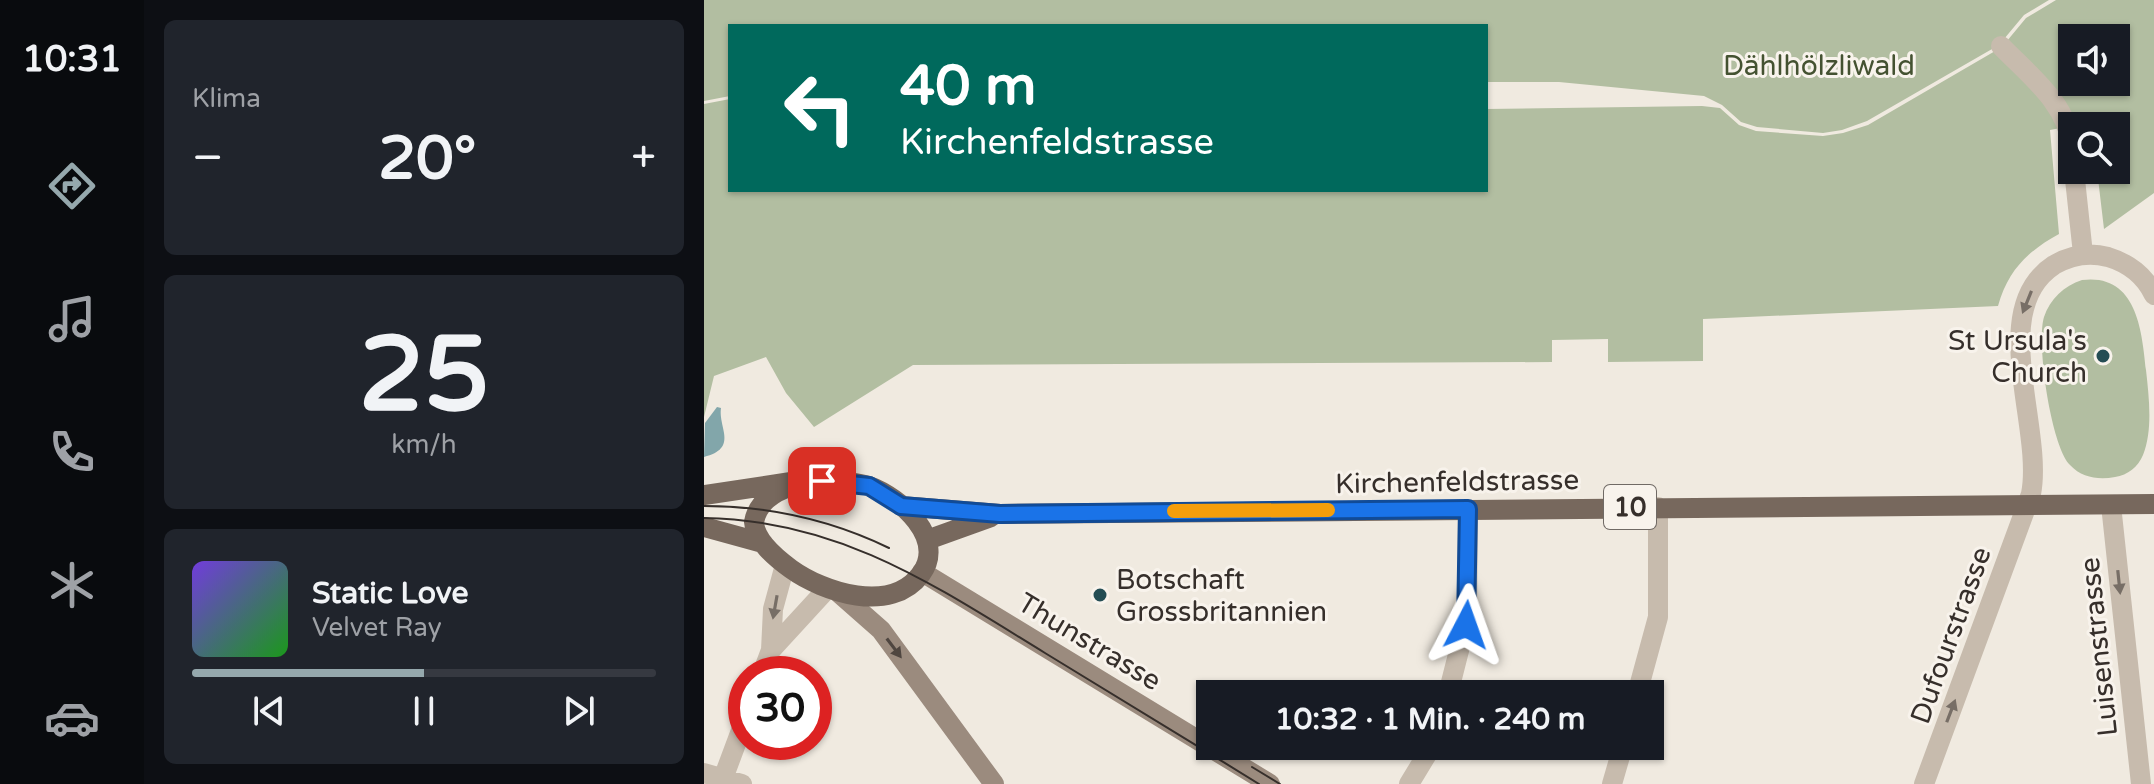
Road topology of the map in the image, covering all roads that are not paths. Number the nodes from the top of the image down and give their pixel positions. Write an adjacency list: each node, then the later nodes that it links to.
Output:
1 (2001, 46): 2 (street)
2 (2062, 112)
3 (2076, 184): 4 (street)
4 (2083, 254): 5 (street); 9 (street, Dufourstrasse, one-way to 9)
5 (2154, 295)
6 (807, 481): 7 (main road); 11 (main road); 17 (main road)
7 (704, 495)
8 (2154, 504): 10 (main road, Kirchenfeldstrasse / 10)
9 (2028, 505): 10 (main road, Kirchenfeldstrasse / 10); 12 (main road, Kirchenfeldstrasse / 10); 33 (street, Dufourstrasse, one-way to 9)
10 (2111, 505): 34 (street, Luisenstrasse, one-way to 34)
11 (901, 506): 14 (main road, Kirchenfeldstrasse / 10); 16 (main road)
12 (1658, 507): 13 (main road, Kirchenfeldstrasse / 10); 24 (street)
13 (1468, 509): 14 (main road, Kirchenfeldstrasse / 10); 23 (street)
14 (1000, 514): 16 (main road, Kirchenfeldstrasse / 10)
15 (704, 527): 17 (main road)
16 (927, 540): 19 (main road)
17 (763, 543): 18 (main road)
18 (785, 565): 20 (main road); 21 (street, one-way to 21)
19 (922, 572): 20 (main road); 30 (street, Thunstrasse)
20 (833, 591): 21 (street); 29 (street, one-way to 29)
21 (771, 650): 22 (street)
22 (769, 656)
23 (1451, 680)
24 (1641, 680)
25 (729, 760): 28 (street)
26 (1424, 760): 31 (street)
27 (1619, 760): 32 (street)
28 (722, 779)
29 (994, 784)
30 (1270, 784)
31 (1409, 784)
32 (1612, 784)
33 (1924, 784)
34 (2141, 784)

